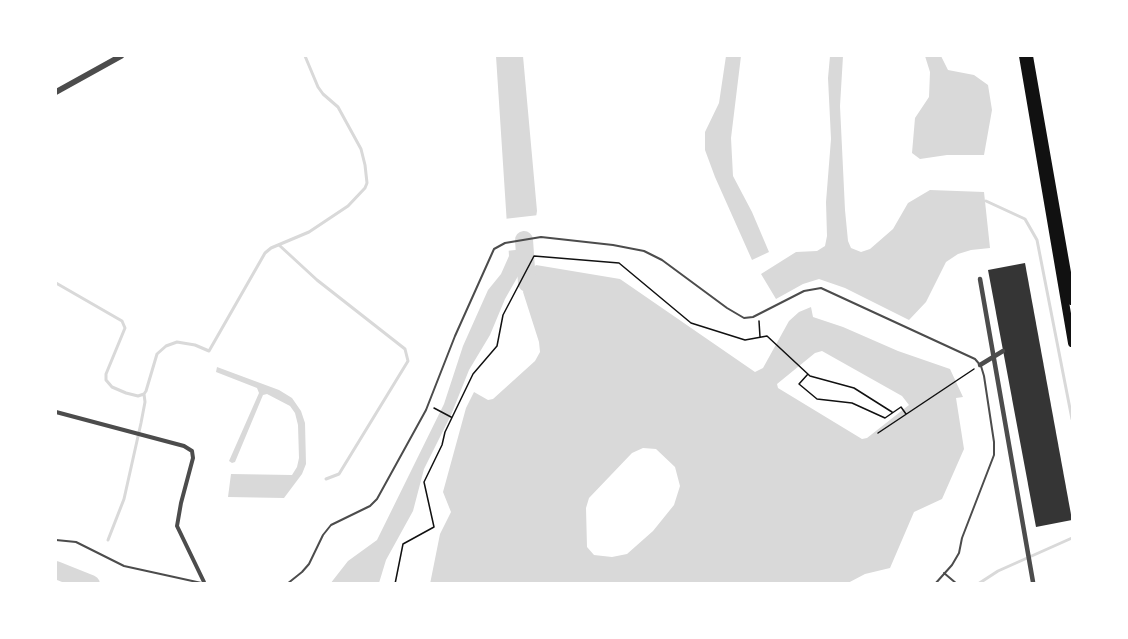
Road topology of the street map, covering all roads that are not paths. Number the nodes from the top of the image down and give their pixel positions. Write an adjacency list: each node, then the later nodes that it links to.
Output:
1 (121, 56): 4 (street)
2 (1023, 56): 7 (main road)
3 (1029, 56): 6 (main road)
4 (56, 92)
5 (980, 279): 9 (street)
6 (1072, 300)
7 (1072, 343)
8 (1003, 351): 9 (street)
9 (994, 357): 10 (street); 14 (street)
10 (980, 365): 13 (lane); 16 (lane)
11 (56, 412): 15 (street)
12 (56, 540): 15 (lane)
13 (944, 573): 17 (lane); 18 (lane)
14 (1033, 582)
15 (205, 583)
16 (286, 584)
17 (935, 584)
18 (957, 584)

